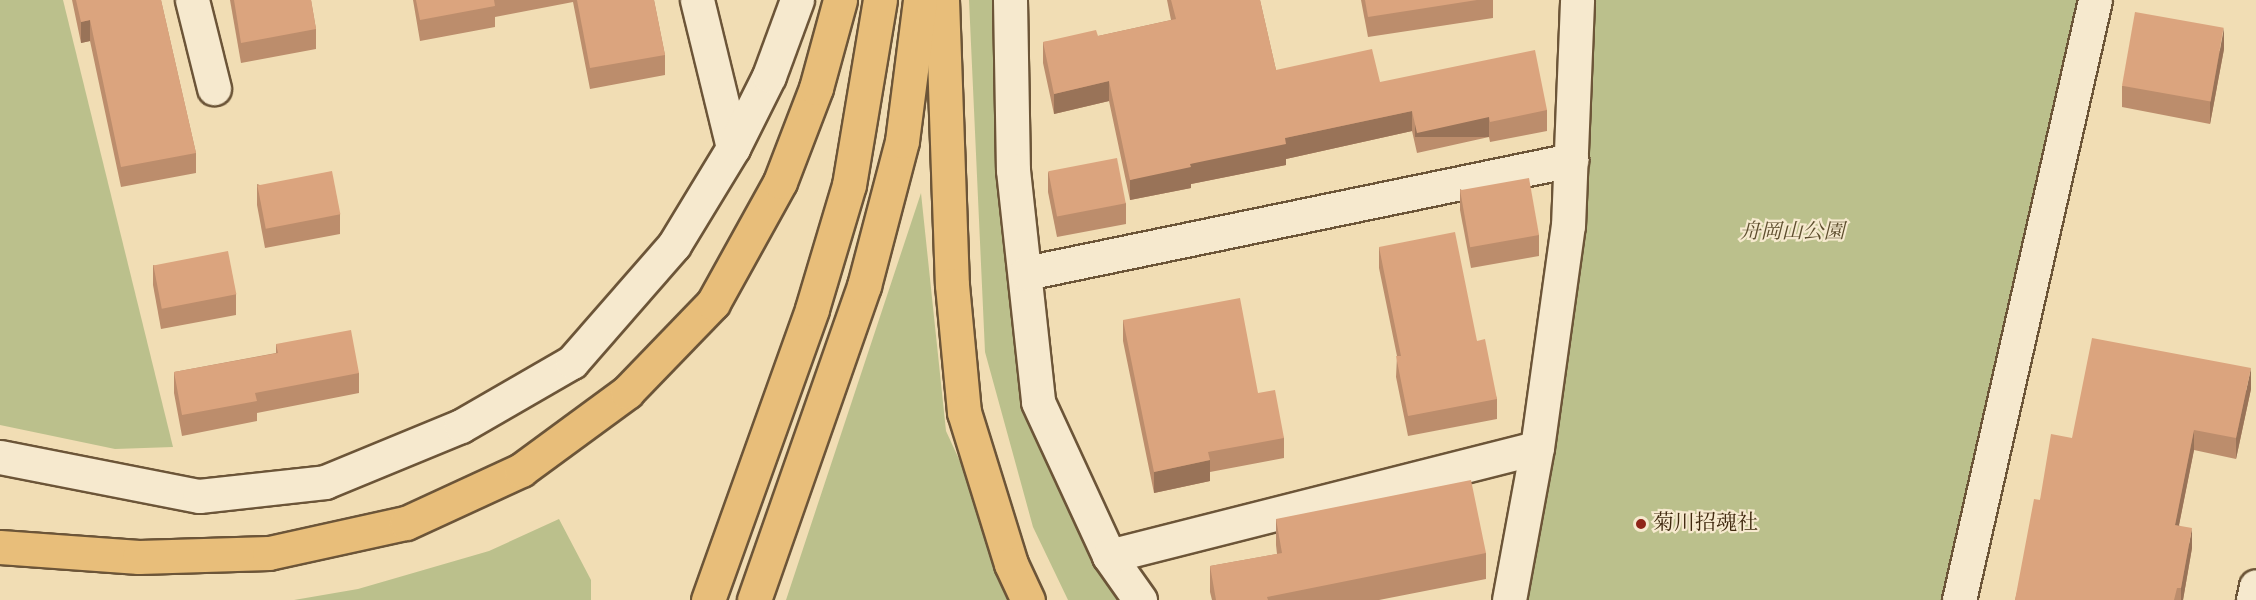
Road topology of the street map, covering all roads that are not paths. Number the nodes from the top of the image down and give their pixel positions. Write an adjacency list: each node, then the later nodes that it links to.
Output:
1 (192, 0): 11 (street)
2 (697, 0): 12 (street)
3 (797, 0): 12 (street)
4 (840, 0): 17 (highway)
5 (880, 0): 20 (highway)
6 (920, 0): 21 (highway)
7 (942, 0): 22 (highway)
8 (1010, 0): 14 (street)
9 (1578, 0): 13 (street)
10 (2095, 0): 25 (street)
11 (214, 88)
12 (733, 148): 16 (street)
13 (1571, 160): 14 (street); 15 (street)
14 (1026, 273): 18 (street)
15 (1537, 448): 18 (street); 24 (street)
16 (0, 457)
17 (0, 547)
18 (1109, 556): 23 (street)
19 (2256, 586): 26 (street)
20 (708, 600)
21 (754, 600)
22 (1028, 600)
23 (1140, 600)
24 (1509, 600)
25 (1959, 600)
26 (2253, 600)

